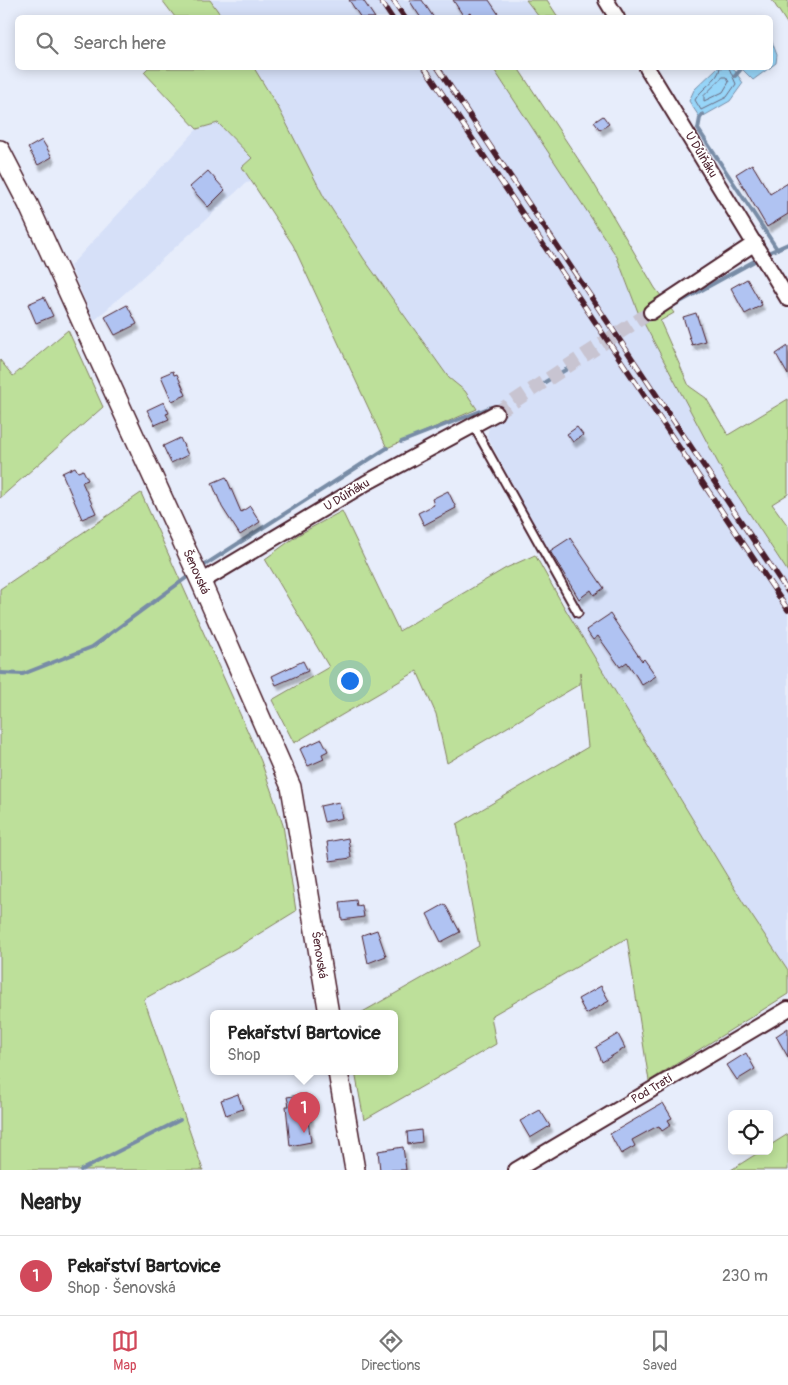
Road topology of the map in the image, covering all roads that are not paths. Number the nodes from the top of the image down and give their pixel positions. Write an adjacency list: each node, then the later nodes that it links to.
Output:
1 (606, 0): 2 (street)
2 (615, 15)
3 (648, 70): 5 (street, U Důlňáku)
4 (0, 150): 10 (street, Šenovská)
5 (755, 243): 6 (street, U Důlňáku); 7 (street)
6 (788, 299)
7 (651, 312)
8 (496, 413): 9 (street, U Důlňáku)
9 (473, 425): 10 (street, U Důlňáku); 11 (lane)
10 (201, 582): 13 (street, Šenovská)
11 (578, 612)
12 (788, 1009): 16 (street, Pod Tratí)
13 (328, 1010)
14 (339, 1075): 15 (street)
15 (355, 1170)
16 (516, 1170)

